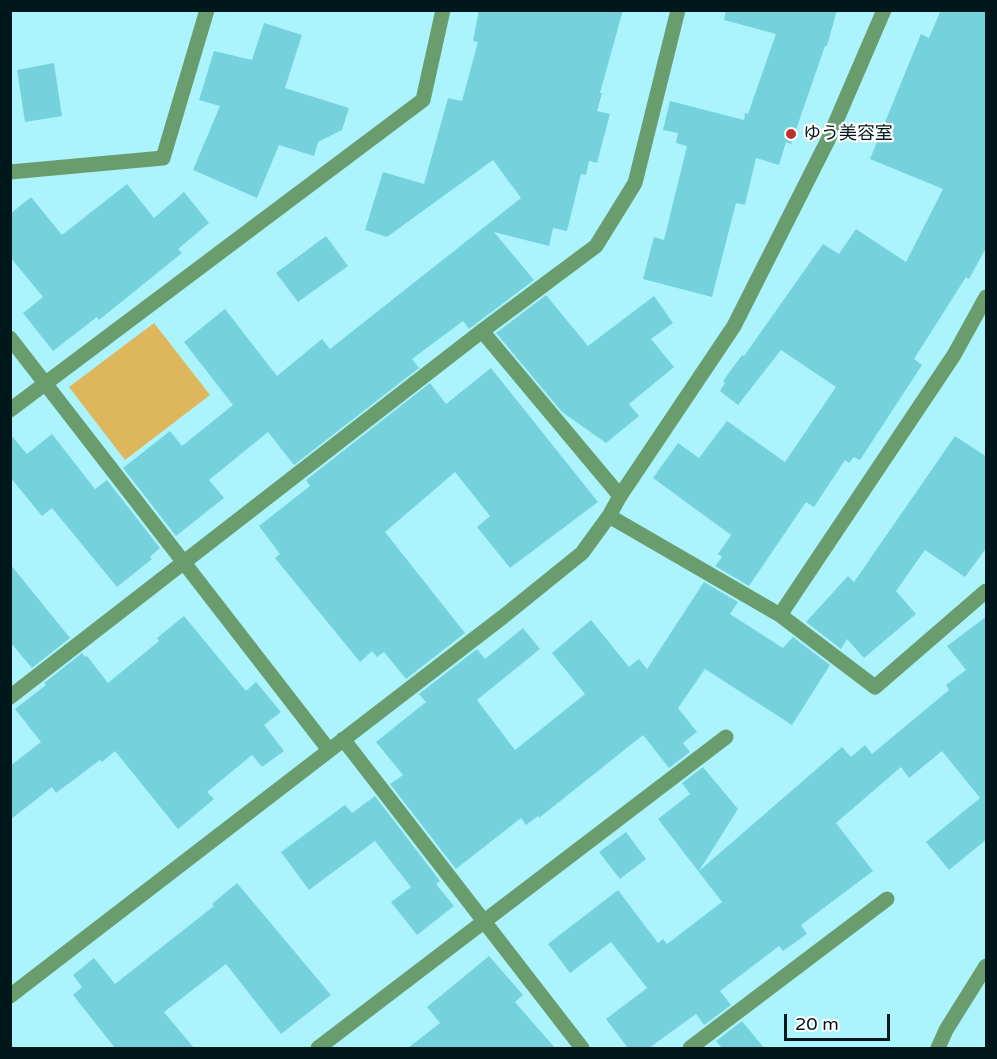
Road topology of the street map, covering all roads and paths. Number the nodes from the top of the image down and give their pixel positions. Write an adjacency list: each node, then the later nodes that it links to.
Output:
1 (207, 10): 5 (street)
2 (443, 10): 9 (street)
3 (678, 10): 7 (street)
4 (884, 10): 11 (street)
5 (10, 172)
6 (987, 297): 15 (street)
7 (482, 332): 11 (street); 13 (street)
8 (10, 338): 9 (street)
9 (45, 382): 10 (street); 13 (street)
10 (10, 410)
11 (620, 496): 12 (street)
12 (609, 516): 15 (street); 18 (street)
13 (183, 562): 16 (street); 19 (street)
14 (987, 591): 15 (street)
15 (780, 615)
16 (10, 697)
17 (726, 737): 21 (street)
18 (343, 739): 19 (street); 21 (street)
19 (329, 750): 23 (street)
20 (887, 899): 26 (street)
21 (484, 921): 24 (street); 25 (street)
22 (987, 966): 27 (street)
23 (10, 996)
24 (318, 1048)
25 (582, 1048)
26 (690, 1048)
27 (938, 1048)

